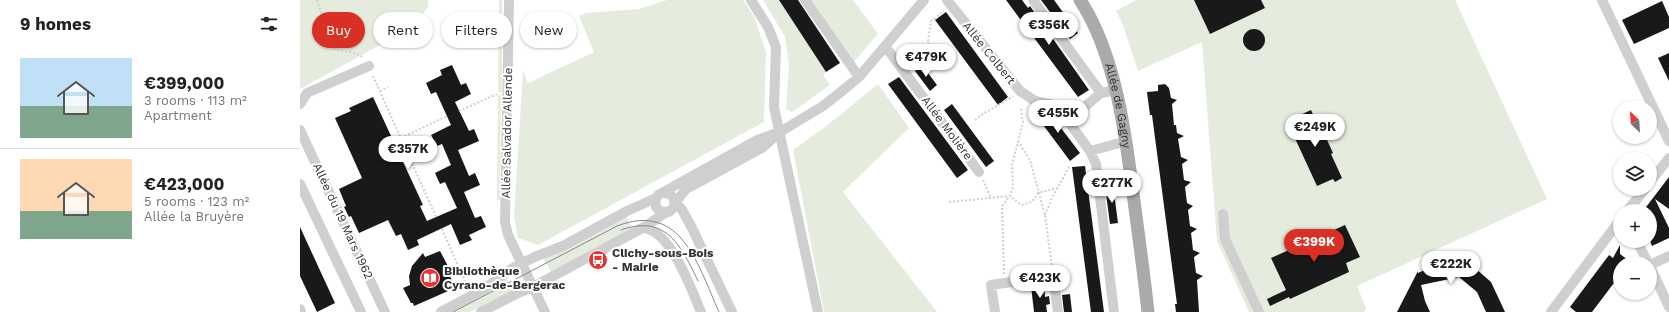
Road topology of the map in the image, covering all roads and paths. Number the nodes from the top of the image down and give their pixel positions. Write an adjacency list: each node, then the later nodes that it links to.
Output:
1 (317, 0): 12 (path)
2 (509, 0): 18 (street, Allée Salvador Allende)
3 (751, 0): 27 (street)
4 (805, 0): 13 (street)
5 (1033, 0): 19 (street)
6 (1080, 0): 15 (main road, Allée de Gagny)
7 (1602, 0): 31 (street)
8 (920, 2): 10 (street)
9 (949, 3): 11 (path); 17 (street, Allée Colbert)
10 (885, 46): 13 (street); 35 (street, Allée Molière)
11 (927, 54)
12 (369, 66): 16 (path); 20 (street)
13 (859, 77): 27 (street)
14 (388, 87): 16 (path)
15 (1116, 90): 19 (street); 30 (main road, Allée de Gagny)
16 (380, 91): 28 (path)
17 (1020, 91): 24 (path); 25 (street, Allée Colbert)
18 (508, 93): 22 (path); 57 (street, Allée Salvador Allende)
19 (1101, 93): 25 (street)
20 (300, 104)
21 (1021, 108): 29 (path)
22 (459, 111)
23 (447, 116): 28 (path)
24 (975, 120)
25 (1068, 121): 32 (street, Allée Colbert)
26 (300, 130): 67 (street, Allée du 19 Mars 1962)
27 (780, 132): 40 (street); 45 (street); 73 (street)
28 (401, 138): 50 (path)
29 (1018, 141): 39 (path); 41 (path)
30 (1127, 141): 32 (street); 77 (main road, Allée de Gagny)
31 (1669, 141)
32 (1090, 151): 76 (street, Allée Colbert)
33 (1669, 158): 36 (street)
34 (1069, 167): 38 (path)
35 (979, 172): 43 (path)
36 (1657, 173)
37 (300, 184): 66 (street)
38 (1057, 188): 39 (path); 49 (path)
39 (1038, 192): 41 (path); 49 (path)
40 (660, 195): 45 (street); 47 (street); 57 (street)
41 (1010, 196): 43 (path); 60 (path)
42 (1639, 196): 46 (street)
43 (991, 198): 44 (path)
44 (948, 202)
45 (675, 203): 47 (street); 72 (street)
46 (1633, 204)
47 (661, 214): 51 (street); 54 (street)
48 (1223, 214): 78 (street)
49 (1045, 215): 58 (path)
50 (436, 217)
51 (642, 228): 54 (street); 61 (street)
52 (442, 229): 62 (path)
53 (1613, 229): 79 (street)
54 (659, 234): 71 (street)
55 (1669, 256): 56 (street)
56 (1657, 261)
57 (522, 263): 61 (street, Allée Salvador Allende); 62 (street)
58 (1053, 276): 60 (street); 75 (street)
59 (1657, 282): 63 (street)
60 (1005, 283): 74 (street)
61 (533, 287): 69 (street); 70 (street, Allée Salvador Allende)
62 (471, 296): 68 (street)
63 (1669, 307)
64 (300, 309): 65 (street)
65 (301, 312)
66 (361, 312)
67 (385, 312)
68 (441, 312)
69 (482, 312)
70 (545, 312)
71 (701, 312)
72 (732, 312)
73 (818, 312)
74 (995, 312)
75 (1058, 312)
76 (1114, 312)
77 (1148, 312)
78 (1259, 312)
79 (1551, 312)

